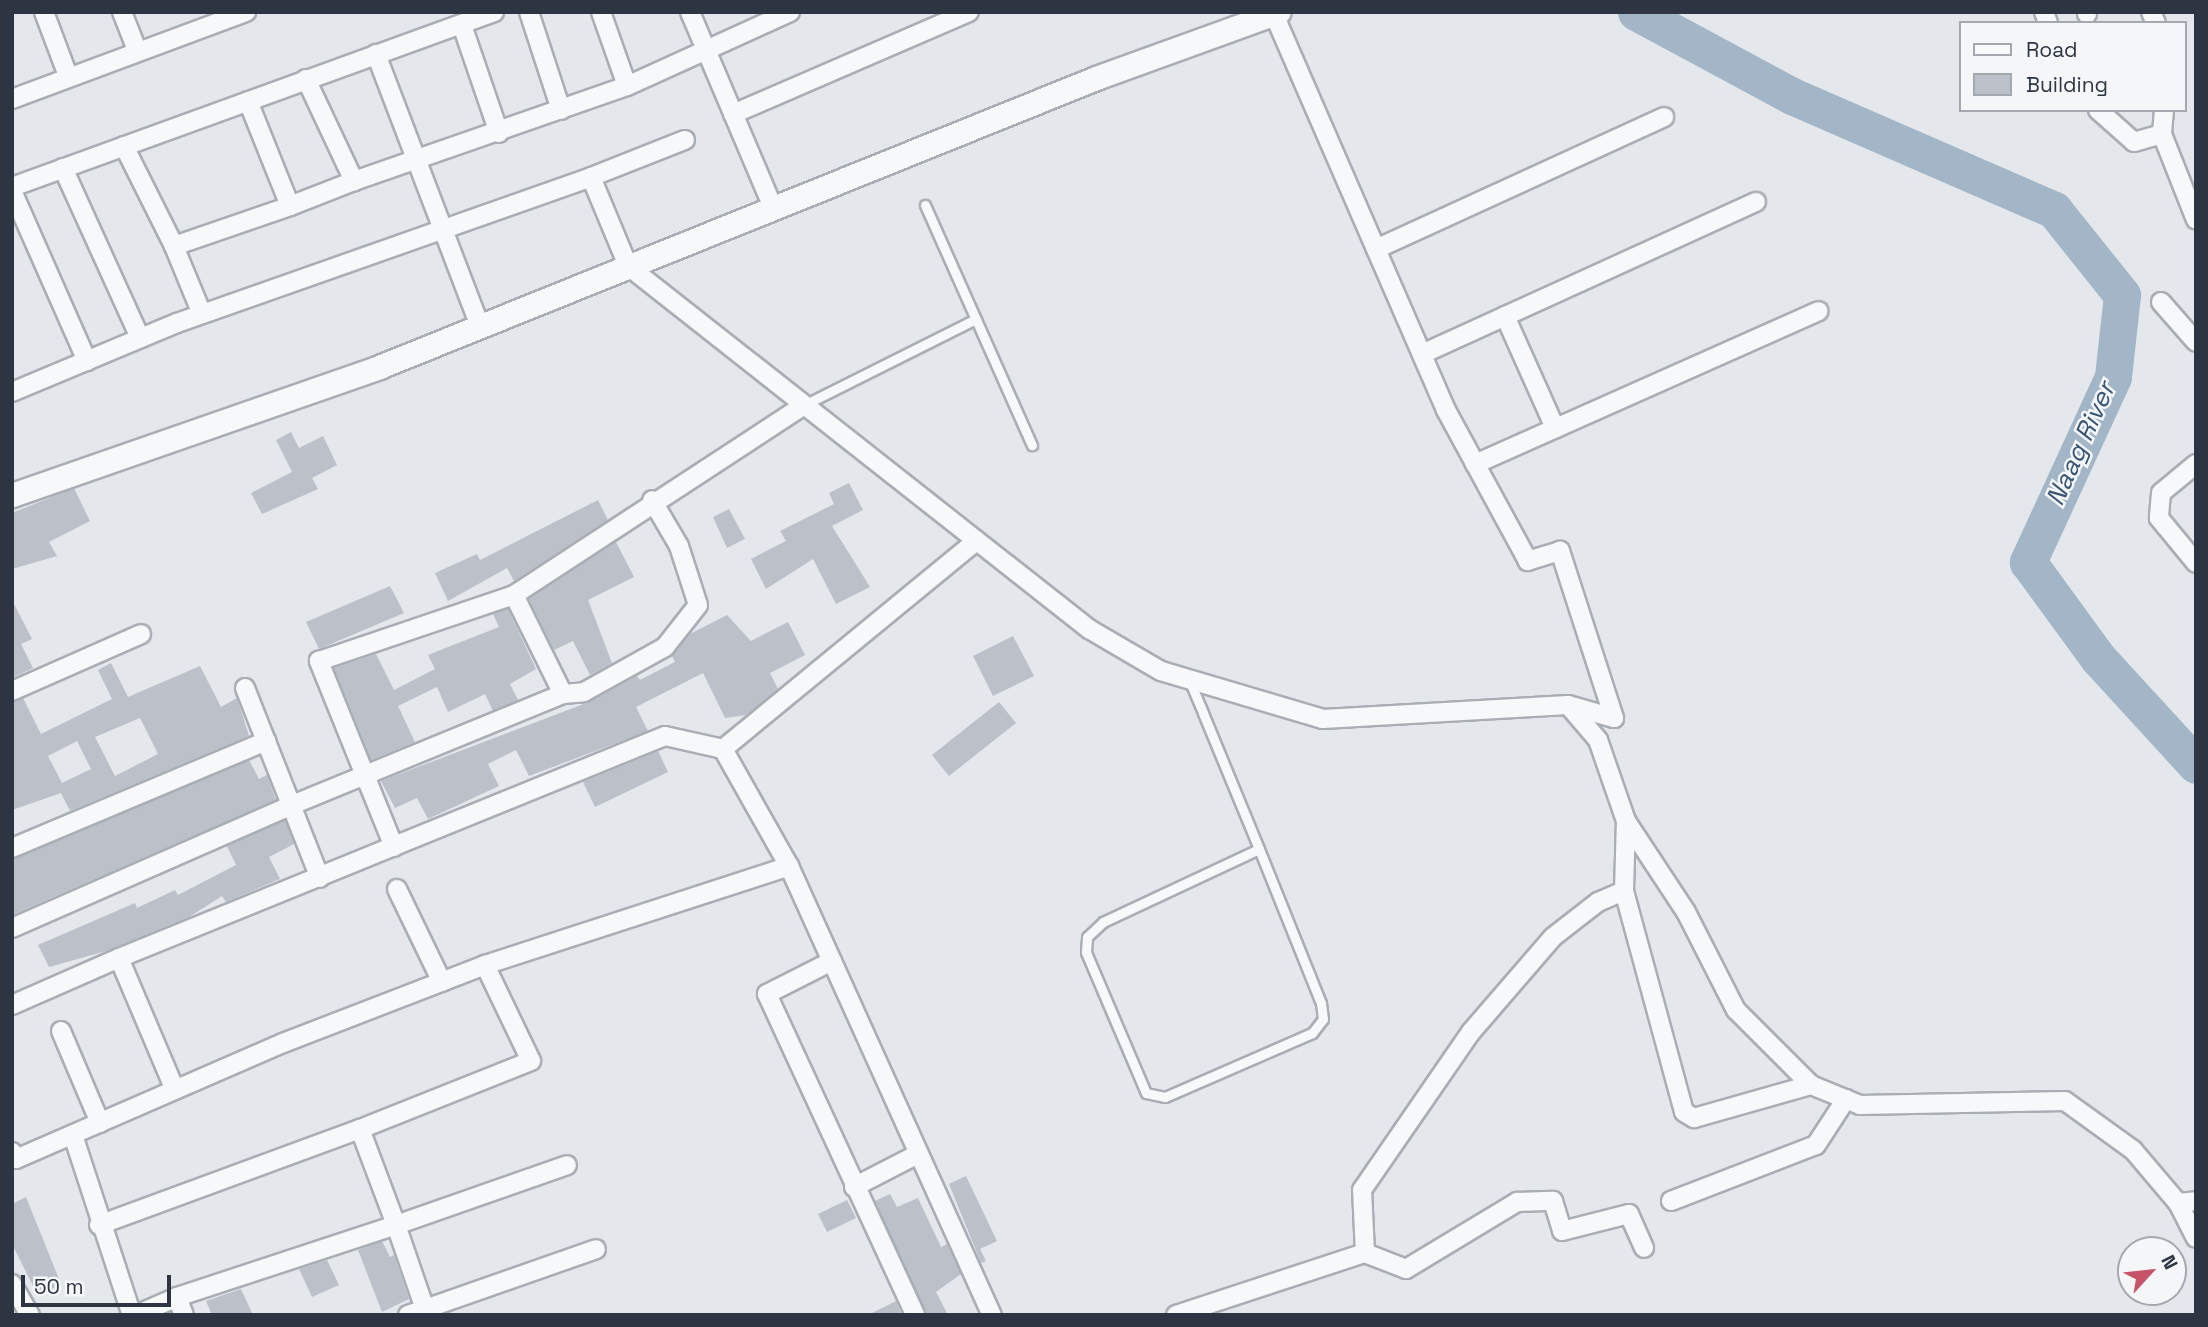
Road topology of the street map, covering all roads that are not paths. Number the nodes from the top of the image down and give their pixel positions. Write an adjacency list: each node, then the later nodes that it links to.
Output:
1 (44, 12): 16 (street)
2 (122, 12): 13 (street)
3 (246, 12): 11 (street)
4 (494, 12): 12 (street)
5 (530, 12): 21 (street)
6 (600, 12): 18 (street)
7 (690, 12): 14 (street)
8 (790, 12): 14 (street)
9 (969, 12): 24 (street)
10 (1276, 13): 38 (street); 42 (street)
11 (196, 20): 13 (street)
12 (462, 25): 15 (street); 26 (street)
13 (138, 50): 16 (street)
14 (708, 53): 18 (street); 24 (street)
15 (376, 54): 17 (street); 30 (street)
16 (68, 76): 19 (street)
17 (306, 79): 20 (street); 33 (street)
18 (628, 86): 21 (street)
19 (12, 99)
20 (248, 101): 29 (street); 37 (street)
21 (561, 110): 26 (street)
22 (2100, 112): 27 (street)
23 (2164, 112): 27 (street)
24 (733, 114): 38 (street)
25 (1664, 117): 42 (street)
26 (499, 133): 30 (street)
27 (2162, 134): 39 (street)
28 (685, 140): 32 (street)
29 (124, 146): 31 (street); 41 (street)
30 (415, 163): 33 (street); 40 (street)
31 (63, 169): 34 (street); 50 (street)
32 (591, 177): 40 (street); 43 (street)
33 (354, 181): 37 (street)
34 (12, 189): 53 (street)
35 (1756, 202): 47 (street)
36 (925, 205): 48 (lane)
37 (290, 206): 41 (street)
38 (772, 208): 43 (street)
39 (2196, 220)
40 (443, 227): 46 (street); 49 (street)
41 (174, 246): 46 (street)
42 (1376, 248): 52 (street)
43 (628, 267): 49 (street); 55 (street)
44 (2161, 302): 51 (street)
45 (1819, 311): 56 (street)
46 (202, 314): 50 (street)
47 (1505, 316): 52 (street); 56 (street)
48 (976, 318): 55 (lane); 57 (lane)
49 (480, 326): 60 (street)
50 (140, 338): 53 (street)
51 (2196, 342)
52 (1422, 354): 58 (street)
53 (87, 361): 54 (street)
54 (14, 388)
55 (803, 406): 61 (street); 62 (street)
56 (1555, 428): 58 (street)
57 (1032, 445)
58 (1475, 464): 70 (street)
59 (2196, 464): 63 (street)
60 (12, 495)
61 (652, 500): 64 (street); 69 (street)
62 (976, 541): 66 (street); 72 (street)
63 (2196, 563)
64 (514, 595): 69 (street); 73 (street)
65 (141, 634): 68 (street)
66 (1190, 682): 70 (street); 78 (lane)
67 (245, 688): 71 (street)
68 (12, 691)
69 (563, 694): 73 (street)
70 (1568, 705): 75 (street)
71 (266, 741): 74 (street); 77 (street)
72 (723, 749): 76 (street); 79 (street)
73 (366, 779): 74 (street); 76 (street)
74 (292, 805): 80 (street); 83 (street)
75 (1626, 821): 82 (street); 90 (street)
76 (394, 847): 80 (street)
77 (12, 848)
78 (1259, 849): 78 (lane)
79 (789, 866): 85 (street); 86 (street)
80 (320, 878): 84 (street)
81 (397, 889): 87 (street)
82 (1624, 891): 90 (street); 107 (street)
83 (12, 928)
84 (119, 958): 88 (street); 91 (street)
85 (832, 961): 97 (street); 99 (street)
86 (485, 965): 87 (street); 94 (street)
87 (442, 982): 91 (street)
88 (12, 1005)
89 (61, 1031): 93 (street)
90 (1811, 1085): 92 (street)
91 (175, 1090): 93 (street)
92 (1846, 1099): 100 (street); 101 (street)
93 (100, 1123): 95 (street)
94 (360, 1129): 102 (street); 103 (street)
95 (73, 1135): 96 (street); 102 (street)
96 (12, 1152)
97 (918, 1154): 99 (street); 115 (street)
98 (567, 1165): 103 (street)
99 (853, 1187): 114 (street)
100 (1671, 1201)
101 (2187, 1202): 104 (street)
102 (99, 1225): 112 (street)
103 (396, 1225): 109 (street); 110 (street)
104 (2196, 1238)
105 (1644, 1248): 107 (street)
106 (596, 1249): 110 (street)
107 (1365, 1253): 116 (street)
108 (12, 1284): 111 (street)
109 (177, 1297): 112 (street); 113 (street)
110 (420, 1313)
111 (30, 1315)
112 (134, 1315)
113 (184, 1315)
114 (915, 1315)
115 (992, 1315)
116 (1175, 1315)

